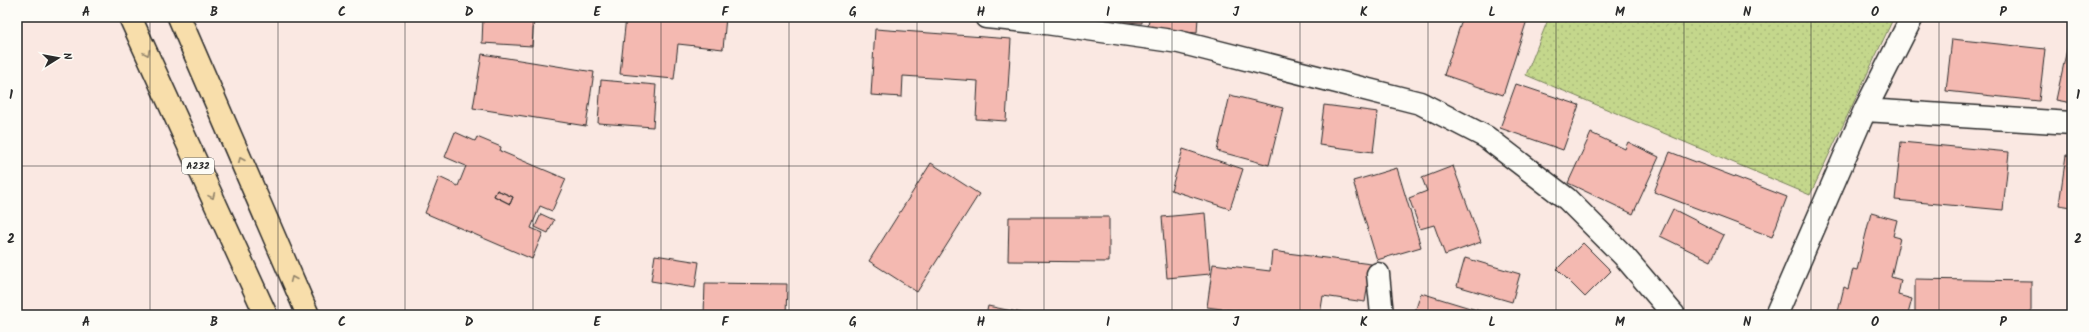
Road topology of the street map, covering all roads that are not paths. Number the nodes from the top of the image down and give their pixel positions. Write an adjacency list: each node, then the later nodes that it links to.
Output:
1 (130, 17): 9 (highway, A232, one-way to 9)
2 (179, 17): 10 (highway, one-way to 2)
3 (986, 17): 5 (street)
4 (1912, 17): 6 (street)
5 (1046, 20): 12 (street)
6 (1865, 110): 7 (street); 13 (street)
7 (2072, 123)
8 (1378, 274): 11 (street)
9 (266, 315)
10 (308, 315)
11 (1382, 315)
12 (1674, 315)
13 (1776, 315)

